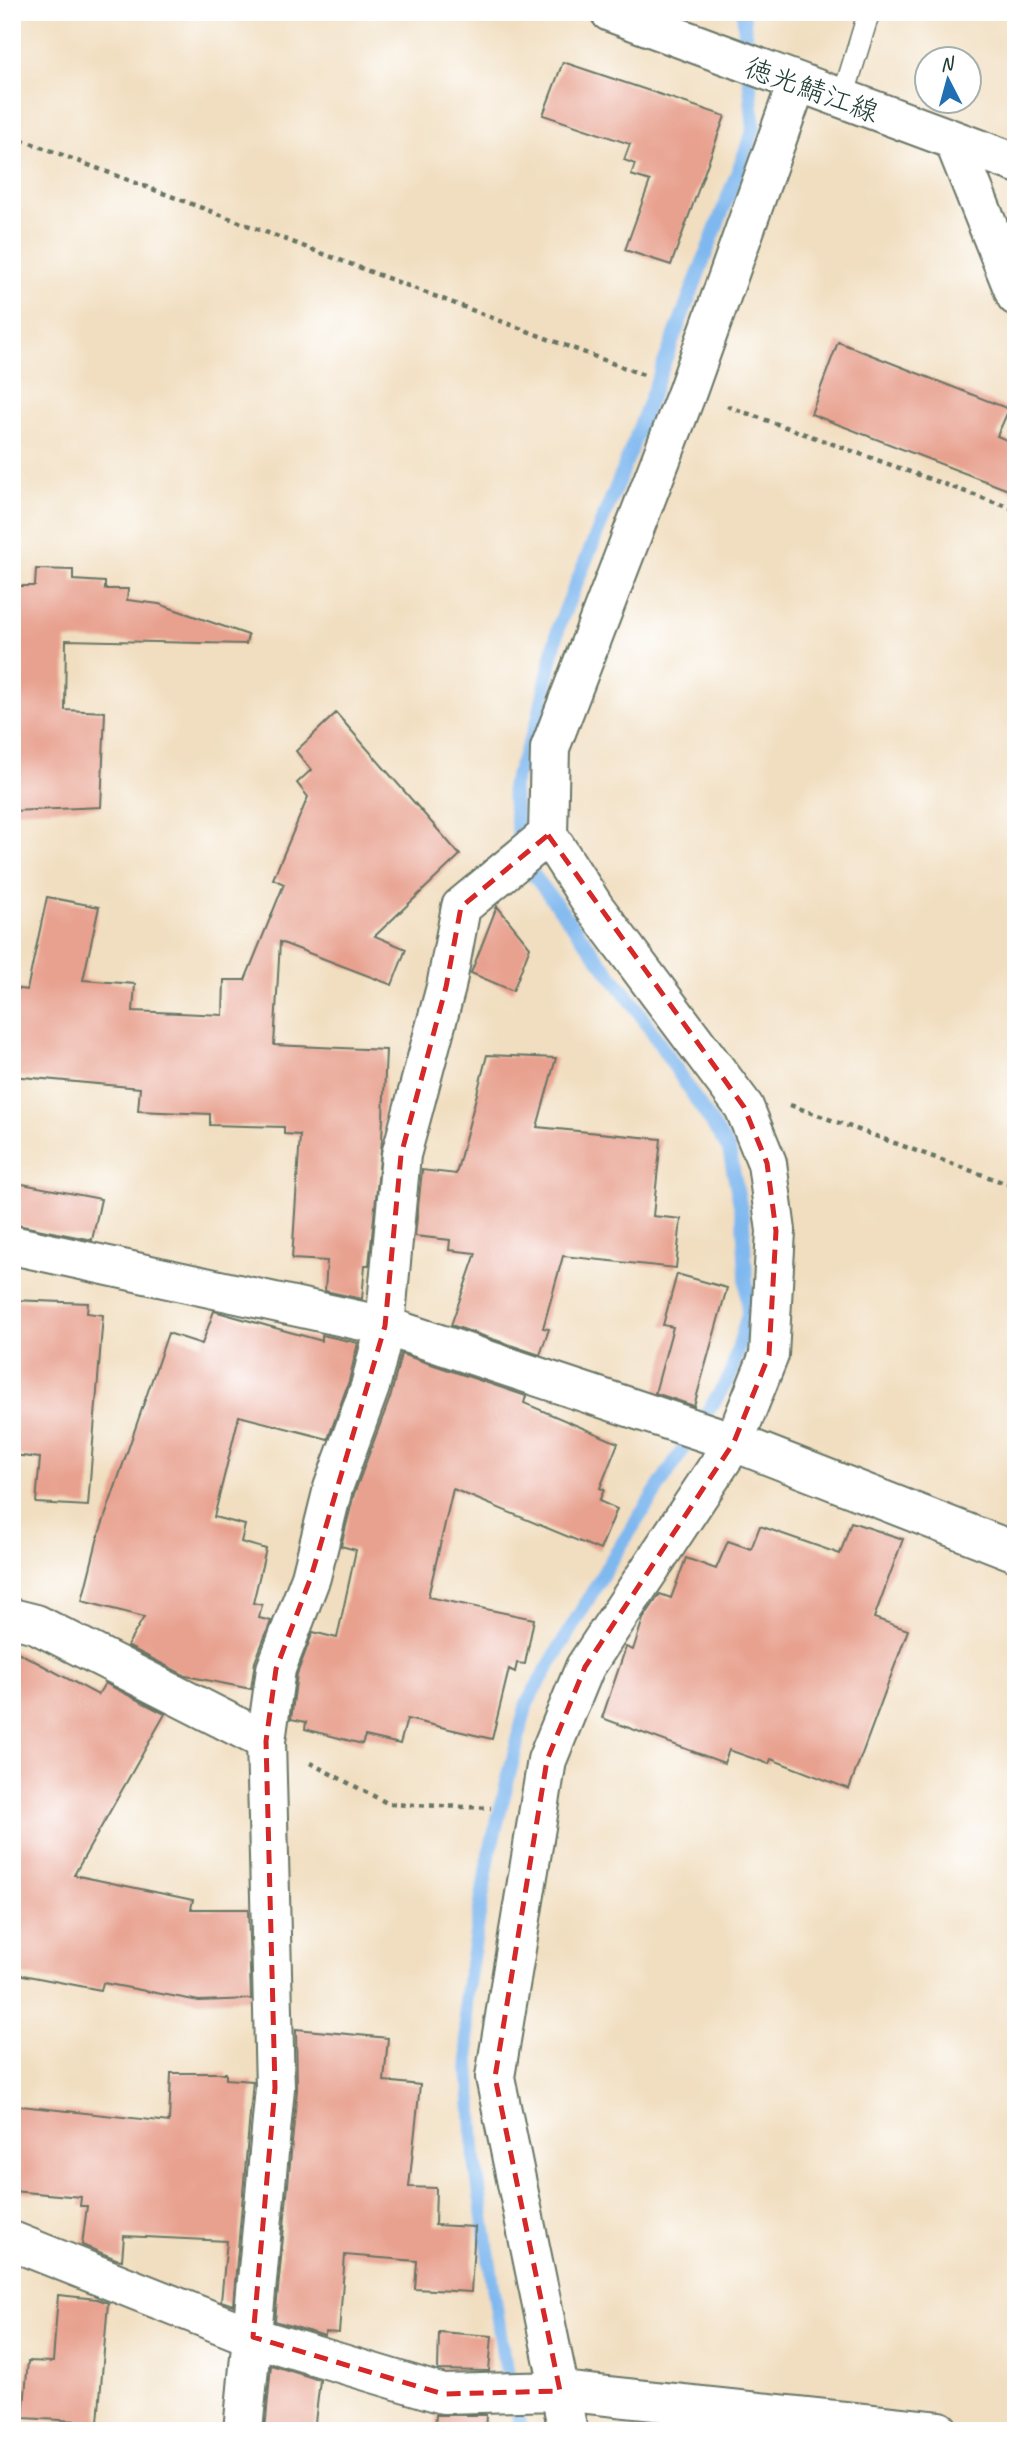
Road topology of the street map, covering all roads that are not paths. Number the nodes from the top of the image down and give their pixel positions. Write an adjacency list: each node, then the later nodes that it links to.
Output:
1 (610, 12): 3 (street, 徳光鯖江線)
2 (869, 12): 4 (lane)
3 (797, 83): 4 (street, 徳光鯖江線); 8 (street)
4 (842, 100): 5 (street, 徳光鯖江線)
5 (954, 141): 6 (street, 徳光鯖江線); 7 (street)
6 (1016, 163)
7 (1016, 296)
8 (548, 835): 10 (street); 11 (street)
9 (12, 1245): 10 (street)
10 (385, 1326): 11 (street); 14 (street)
11 (734, 1442): 12 (street); 17 (street)
12 (1016, 1552)
13 (12, 1618): 14 (street)
14 (265, 1741): 16 (street)
15 (12, 2241): 16 (street)
16 (253, 2337): 17 (street); 18 (street)
17 (560, 2391): 19 (street); 20 (street)
18 (243, 2431)
19 (568, 2431)
20 (939, 2431)

